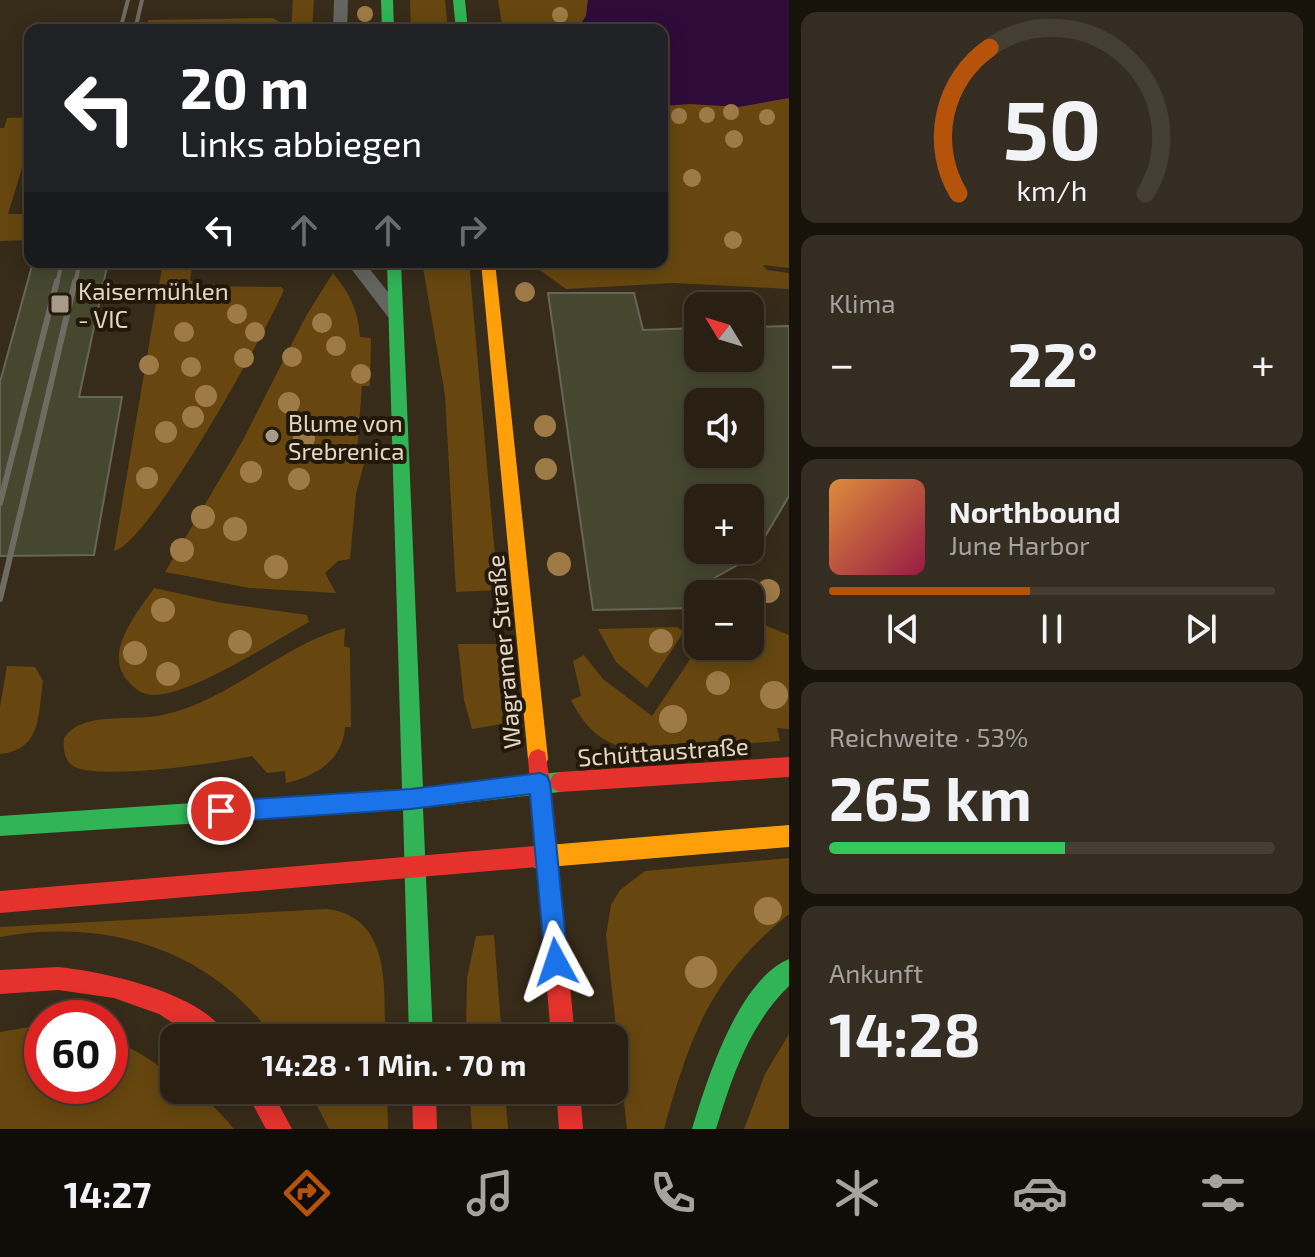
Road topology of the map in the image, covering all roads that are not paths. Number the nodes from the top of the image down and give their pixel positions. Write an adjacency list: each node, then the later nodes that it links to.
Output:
1 (341, 0): 4 (lane)
2 (387, 0): 5 (main road)
3 (459, 0): 6 (main road)
4 (340, 24)
5 (388, 24)
6 (461, 24)
7 (360, 268): 10 (lane)
8 (394, 268): 10 (main road)
9 (489, 268): 12 (main road, Wagramer Straße)
10 (395, 313): 13 (main road)
11 (789, 767): 12 (main road, Schüttaustraße)
12 (540, 783): 13 (main road, Schüttaustraße); 16 (main road, Wagramer Straße)
13 (411, 799): 14 (main road, Schüttaustraße); 17 (main road)
14 (0, 826)
15 (789, 836): 16 (main road)
16 (547, 857): 17 (main road); 23 (main road, Wagramer Straße)
17 (413, 867): 18 (main road); 22 (main road)
18 (0, 902)
19 (789, 970): 30 (main road)
20 (0, 982): 21 (main road)
21 (195, 1024)
22 (420, 1024)
23 (562, 1024)
24 (265, 1104): 27 (main road)
25 (424, 1104): 28 (main road)
26 (569, 1104): 29 (main road)
27 (280, 1129)
28 (425, 1129)
29 (571, 1129)
30 (704, 1129)

